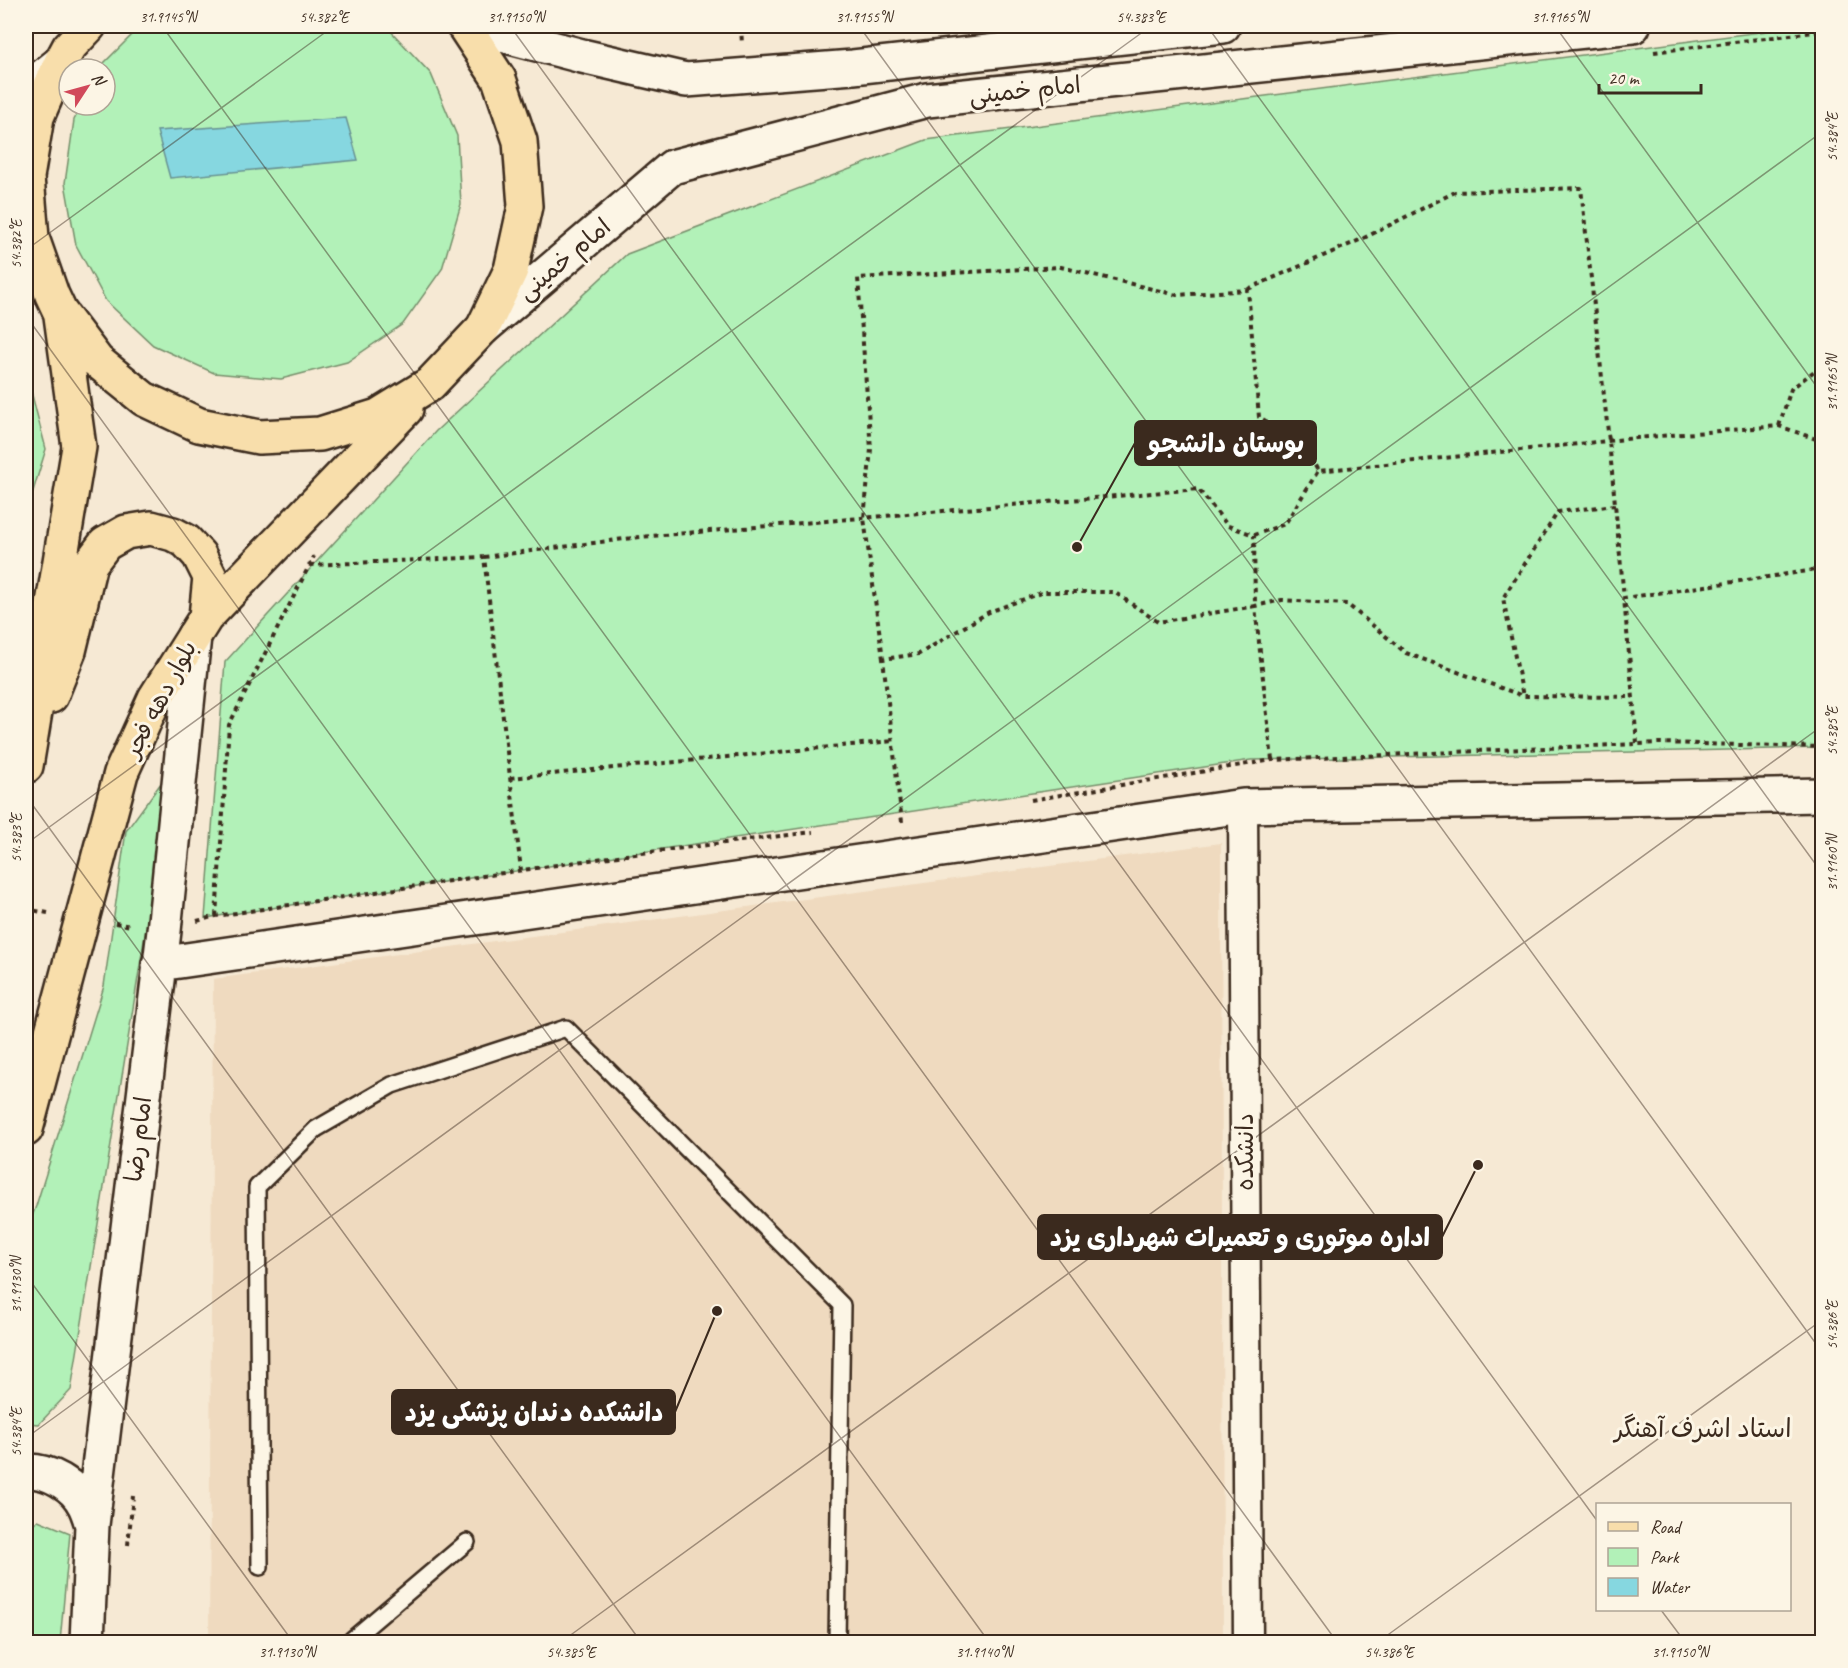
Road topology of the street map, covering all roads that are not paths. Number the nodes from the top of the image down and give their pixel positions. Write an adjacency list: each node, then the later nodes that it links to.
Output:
1 (466, 26): 2 (main road, امام خمینی); 8 (main road)
2 (1223, 26)
3 (1633, 26): 8 (main road, امام خمینی)
4 (72, 40): 5 (main road); 7 (main road)
5 (26, 90)
6 (26, 271): 7 (main road)
7 (56, 303): 9 (main road); 11 (main road)
8 (483, 328): 9 (main road)
9 (430, 384): 10 (main road, بلوار دهه فجر)
10 (200, 627): 11 (main road); 14 (main road, امام رضا); 15 (main road, بلوار دهه فجر)
11 (26, 753)
12 (1822, 795): 13 (main road)
13 (1243, 806): 14 (main road); 23 (street, دانشکده)
14 (159, 964): 17 (main road, امام رضا)
15 (26, 1130)
16 (26, 1471): 17 (main road)
17 (92, 1525): 20 (main road, امام رضا)
18 (467, 1542): 21 (lane)
19 (260, 1567): 22 (lane)
20 (87, 1642)
21 (349, 1642)
22 (837, 1642)
23 (1248, 1642)

